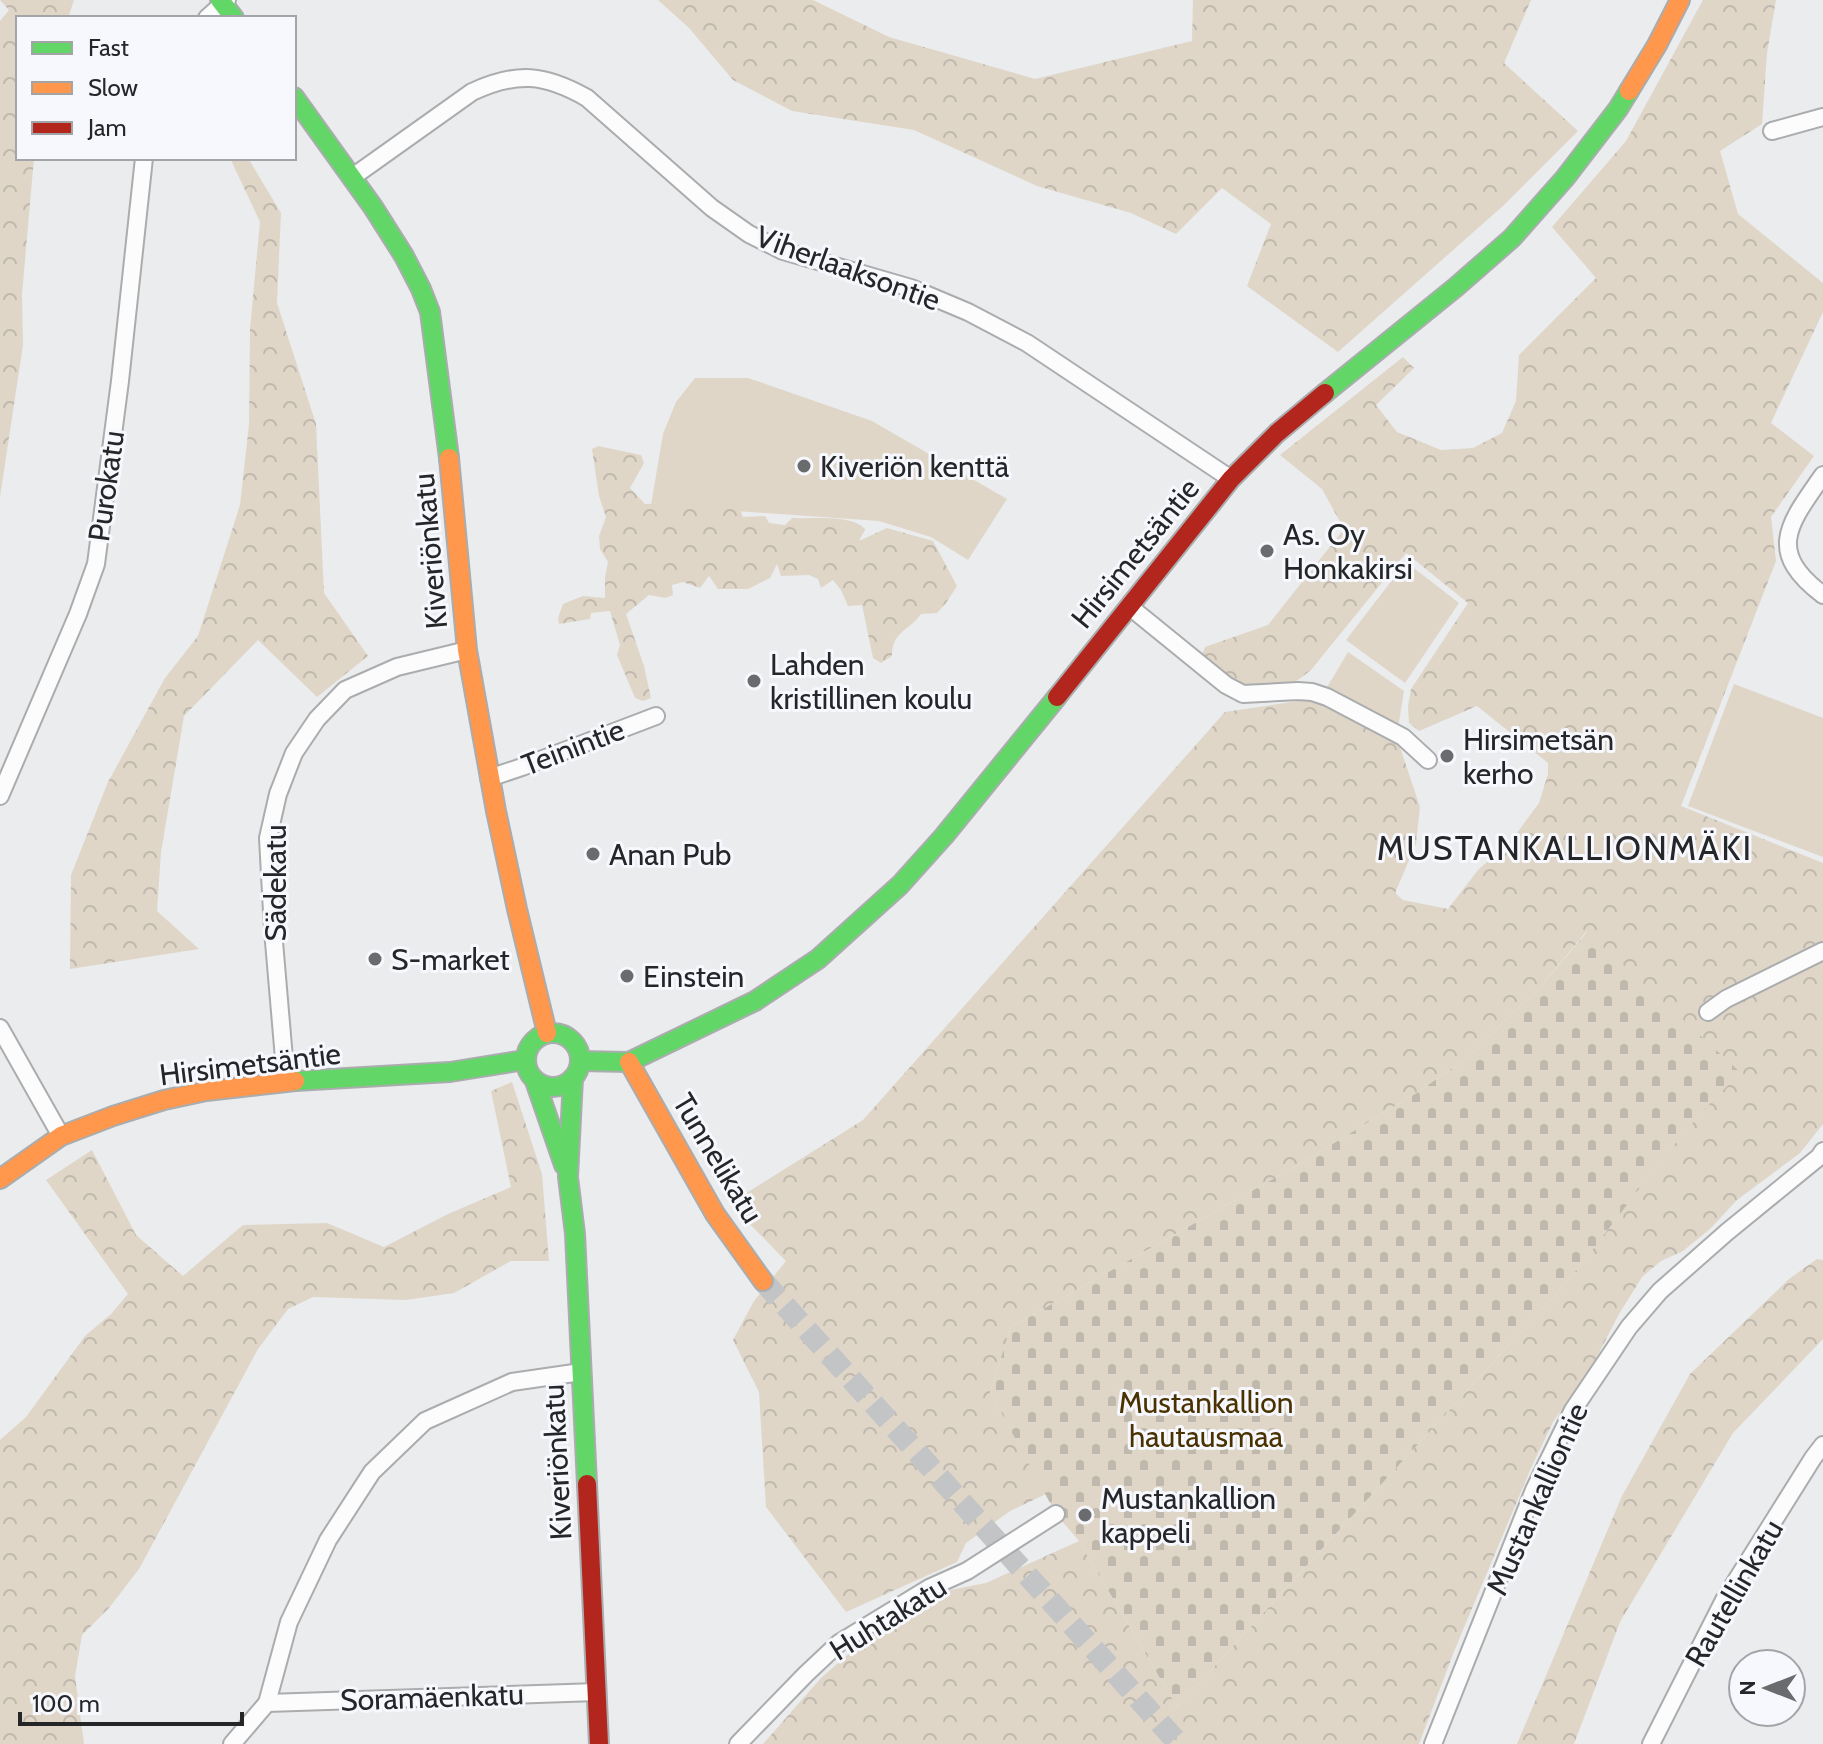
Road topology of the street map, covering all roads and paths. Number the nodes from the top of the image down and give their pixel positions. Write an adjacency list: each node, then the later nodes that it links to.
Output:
1 (1680, 0): 8 (street, Hirsimetsäntie)
2 (296, 100): 6 (street, Kiveriönkatu)
3 (1823, 117): 4 (street)
4 (1772, 131)
5 (144, 160): 15 (street, Purokatu)
6 (354, 176): 8 (street, Viherlaaksontie); 11 (street, Kiveriönkatu)
7 (1823, 475): 9 (street)
8 (1231, 479): 10 (street, Hirsimetsäntie)
9 (1823, 595)
10 (1130, 607): 13 (street); 21 (street, Hirsimetsäntie)
11 (467, 650): 14 (street, Kiveriönkatu); 24 (street, Sädekatu)
12 (656, 716): 14 (street, Teinintie)
13 (1428, 760)
14 (489, 778): 19 (street, Kiveriönkatu)
15 (0, 796)
16 (1823, 951): 17 (street)
17 (1708, 1012)
18 (0, 1028): 25 (street)
19 (547, 1033): 20 (street); 22 (street)
20 (525, 1060): 23 (street); 24 (street, Hirsimetsäntie)
21 (629, 1062): 22 (street, Hirsimetsäntie); 29 (street, Tunnelikatu)
22 (577, 1070): 23 (street); 27 (street, Kiveriönkatu)
23 (535, 1081): 27 (street, Kiveriönkatu)
24 (286, 1082): 25 (street, Hirsimetsäntie)
25 (61, 1136): 28 (street, Hirsimetsäntie)
26 (1823, 1151): 38 (street, Mustankalliontie)
27 (568, 1177): 30 (street, Kiveriönkatu)
28 (0, 1179)
29 (763, 1281)
30 (581, 1372): 33 (street, Kiveriönkatu); 34 (street)
31 (1823, 1445): 39 (street, Rautellinkatu)
32 (1056, 1514): 37 (street, Huhtakatu)
33 (597, 1692): 34 (street, Soramäenkatu); 36 (street, Kiveriönkatu)
34 (267, 1703): 35 (street)
35 (232, 1744)
36 (599, 1744)
37 (738, 1744)
38 (1433, 1744)
39 (1651, 1744)

